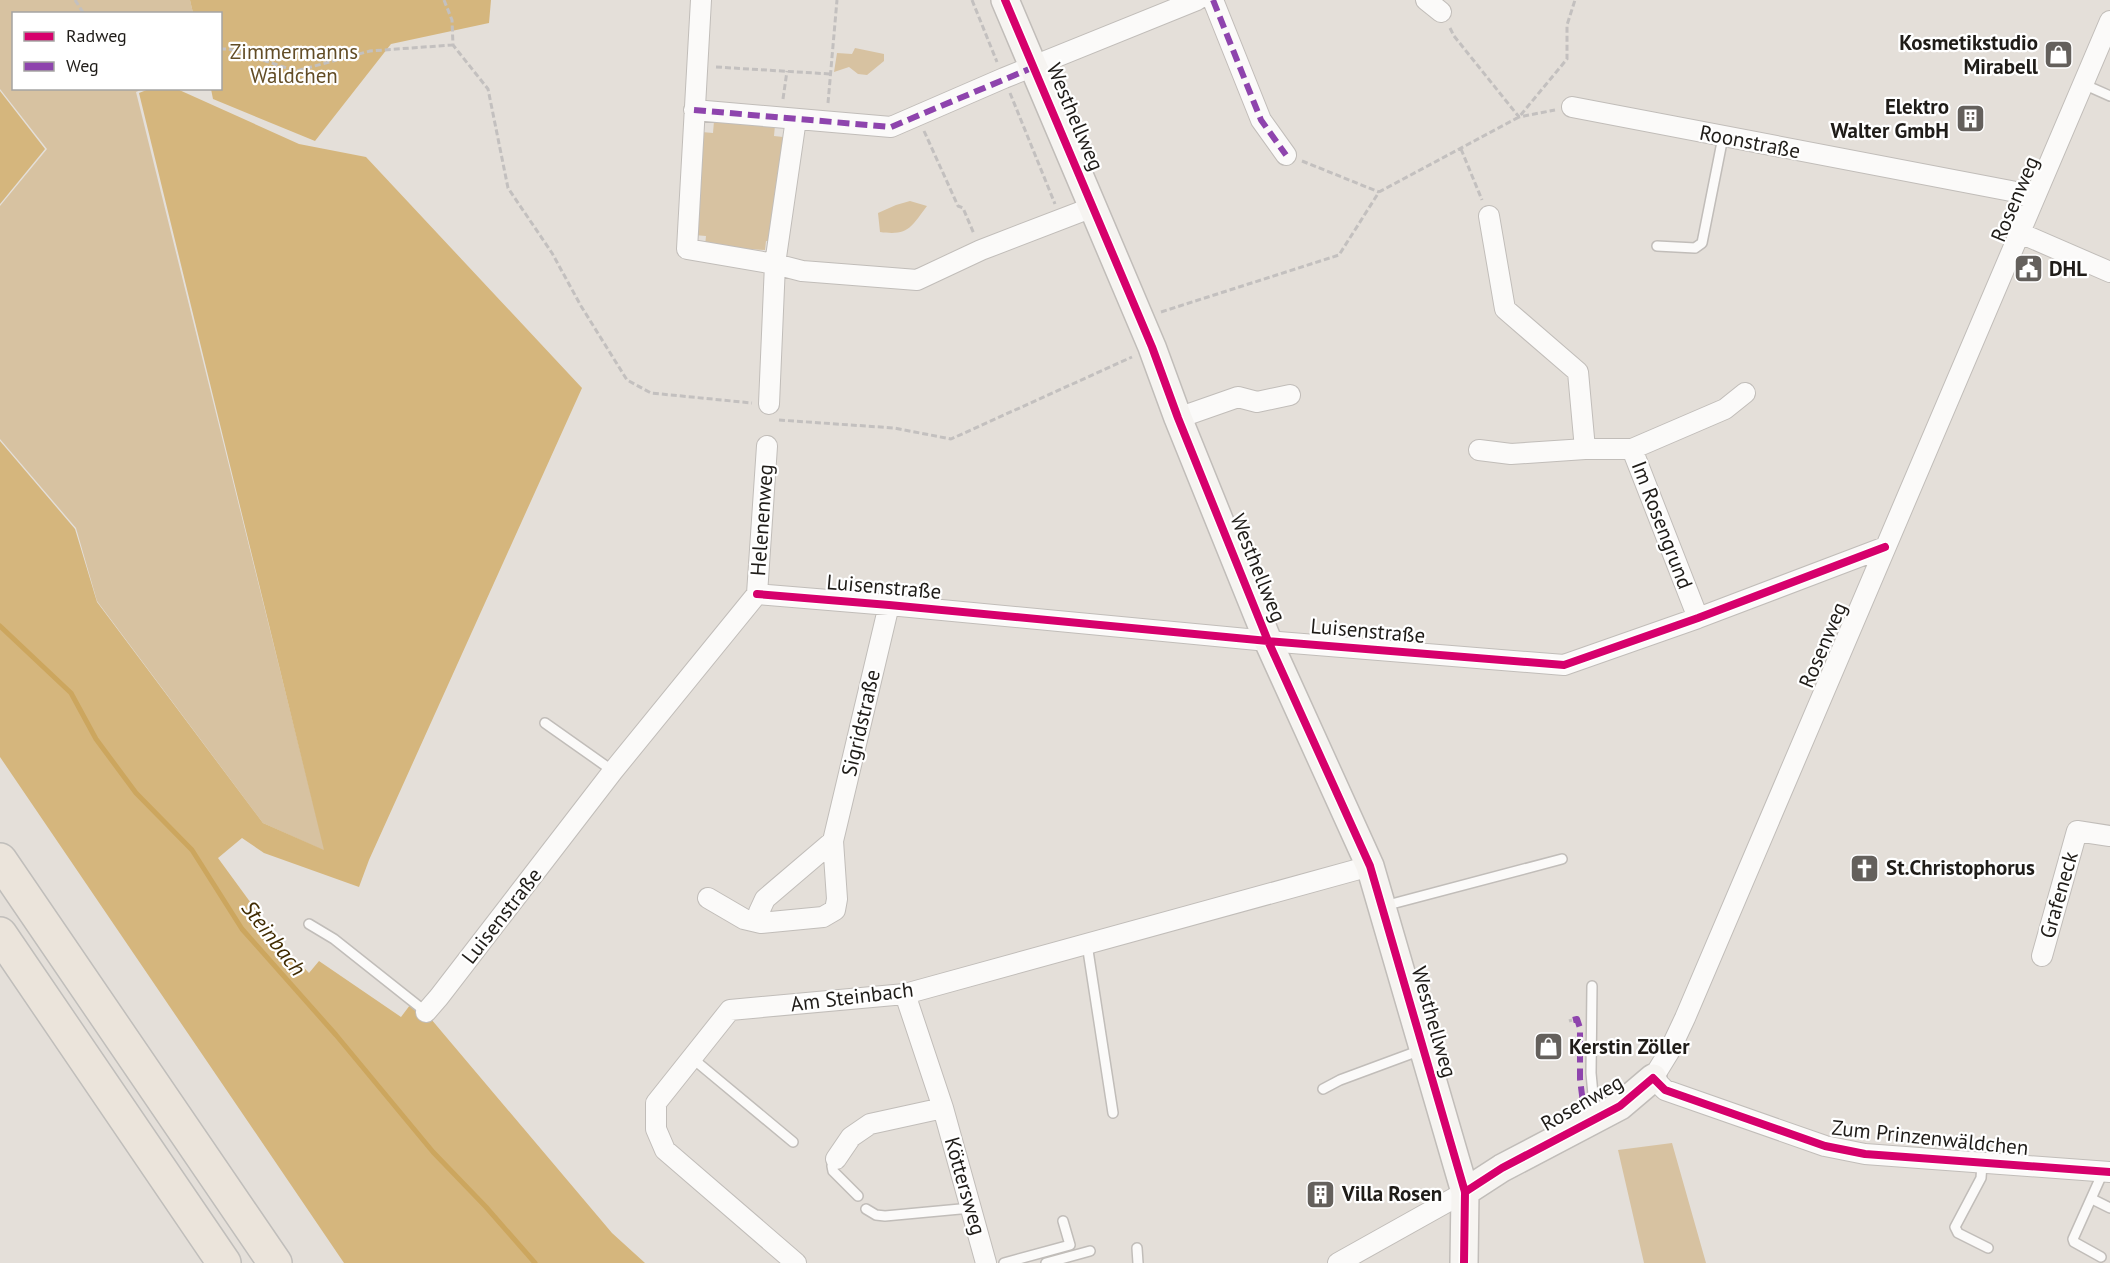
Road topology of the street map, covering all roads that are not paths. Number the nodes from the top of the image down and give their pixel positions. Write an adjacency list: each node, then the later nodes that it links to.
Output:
1 (701, 0): 10 (street)
2 (1005, 0): 6 (street, Westhellweg)
3 (1197, 0): 6 (street)
4 (1213, 0): 13 (street)
5 (2110, 21): 7 (street, Rosenweg)
6 (1034, 66): 11 (street); 15 (street, Westhellweg)
7 (2084, 84): 8 (lane); 14 (street, Rosenweg)
8 (2110, 96)
9 (1572, 107): 12 (street, Roonstraße)
10 (694, 110): 11 (street); 19 (street)
11 (789, 119): 19 (street)
12 (1723, 137): 14 (street, Roonstraße); 18 (lane)
13 (1286, 155)
14 (2034, 199): 17 (street, Rosenweg)
15 (1093, 207): 19 (street); 24 (street, Westhellweg)
16 (1489, 216): 26 (street)
17 (2020, 233): 20 (street); 29 (street, Rosenweg)
18 (1657, 246)
19 (775, 264): 23 (street)
20 (2110, 272)
21 (1744, 393): 27 (street, Im Rosengrund)
22 (1290, 395): 24 (street)
23 (769, 404)
24 (1178, 418): 33 (street, Westhellweg)
25 (767, 446): 30 (street, Helenenweg)
26 (1585, 449): 27 (street); 28 (street)
27 (1632, 449): 32 (street, Im Rosengrund)
28 (1479, 450)
29 (1885, 547): 32 (street, Luisenstraße); 53 (street, Rosenweg)
30 (757, 594): 31 (street, Luisenstraße); 35 (street, Luisenstraße)
31 (889, 605): 33 (street, Luisenstraße); 37 (street, Sigridstraße)
32 (1698, 618): 33 (street, Luisenstraße)
33 (1268, 641): 40 (street, Westhellweg)
34 (545, 723): 35 (lane)
35 (613, 771): 50 (street, Luisenstraße)
36 (2110, 836): 47 (street, Grafeneck)
37 (833, 841): 43 (street); 43 (street, Sigridstraße)
38 (0, 860): 74 (highway)
39 (1562, 860): 42 (lane)
40 (1370, 866): 42 (street, Westhellweg); 46 (street, Am Steinbach)
41 (708, 898): 43 (street, Sigridstraße)
42 (1382, 907): 51 (street, Westhellweg)
43 (761, 923)
44 (309, 924): 50 (lane)
45 (0, 934): 73 (highway)
46 (1087, 944): 49 (street, Am Steinbach); 56 (lane)
47 (2042, 956)
48 (1592, 986): 57 (lane)
49 (905, 994): 52 (street, Am Steinbach); 55 (street, Köttersweg)
50 (426, 1012)
51 (1424, 1049): 54 (lane); 62 (street, Westhellweg)
52 (692, 1058): 58 (lane); 75 (street, Am Steinbach)
53 (1653, 1078): 57 (street, Rosenweg); 60 (street, Zum Prinzenwäldchen)
54 (1323, 1089)
55 (943, 1108): 59 (street, Köttersweg); 65 (street, Köttersweg)
56 (1113, 1113)
57 (1595, 1119): 62 (street, Rosenweg)
58 (793, 1142)
59 (836, 1159): 63 (lane)
60 (1982, 1164): 61 (street, Zum Prinzenwäldchen); 70 (lane)
61 (2107, 1172): 64 (lane)
62 (1465, 1192): 80 (street, Rosenweg); 81 (street, Westhellweg)
63 (858, 1196)
64 (2092, 1199): 66 (lane); 72 (lane)
65 (971, 1208): 67 (lane); 76 (street, Köttersweg)
66 (2110, 1208)
67 (866, 1209)
68 (1063, 1221): 77 (lane)
69 (1137, 1248): 79 (lane)
70 (1988, 1248)
71 (1090, 1251): 78 (lane)
72 (2101, 1257)
73 (224, 1263)
74 (275, 1263)
75 (796, 1263)
76 (986, 1263)
77 (1004, 1263)
78 (1046, 1263)
79 (1138, 1263)
80 (1338, 1263)
81 (1464, 1263)

